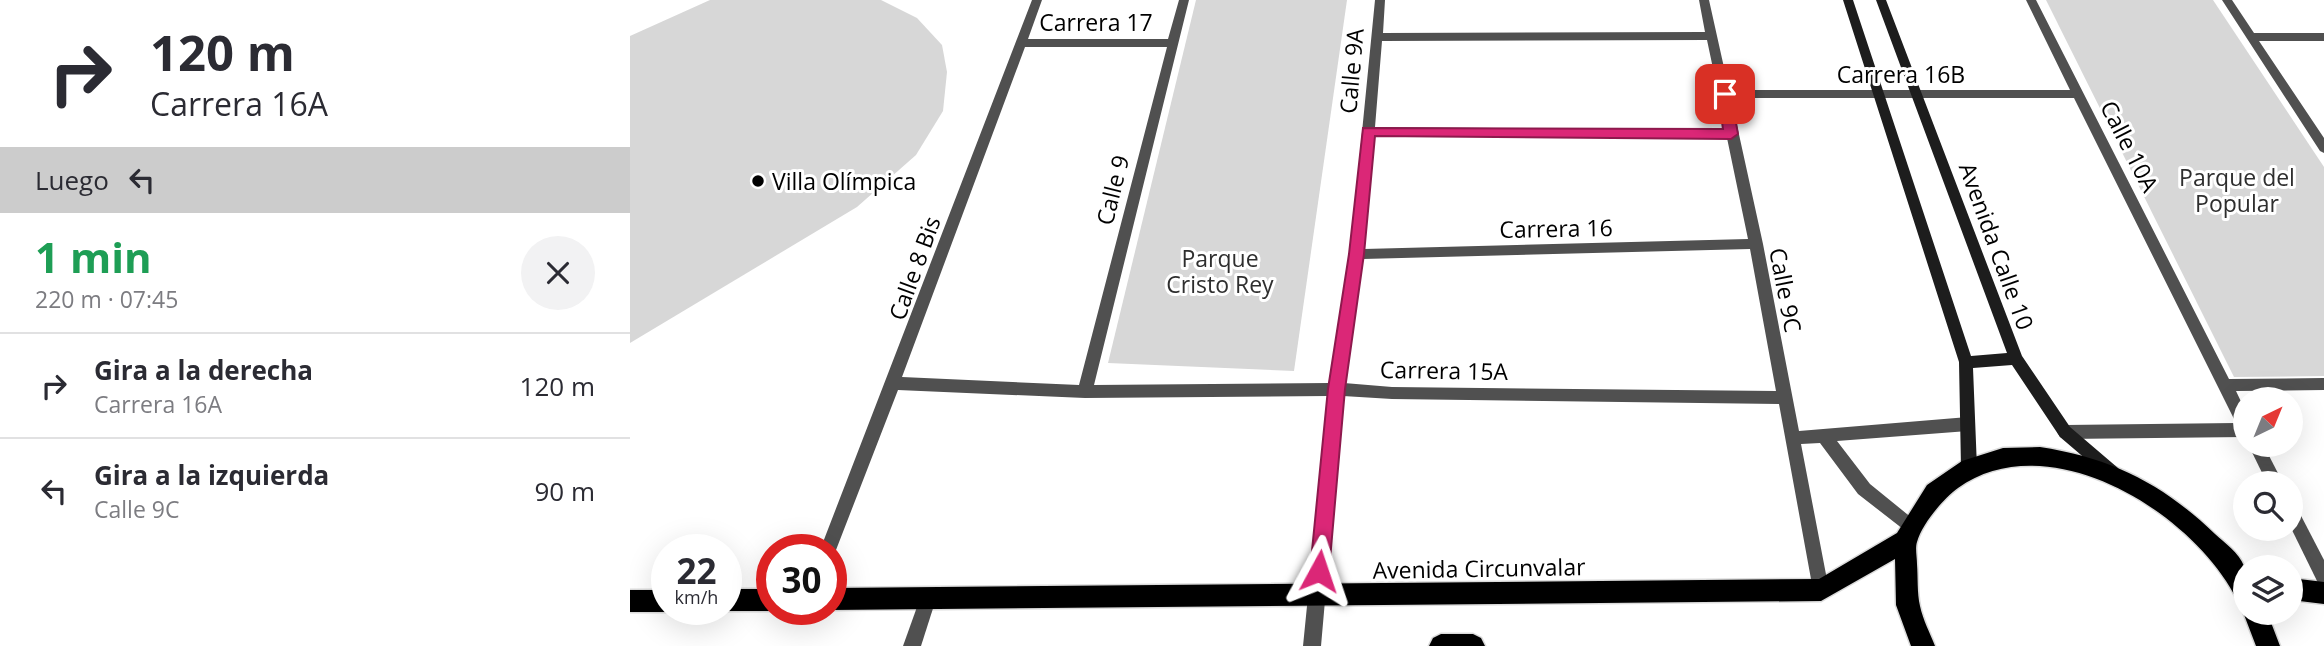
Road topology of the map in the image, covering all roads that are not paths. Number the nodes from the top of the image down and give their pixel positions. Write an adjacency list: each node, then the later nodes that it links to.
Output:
1 (1037, 0): 13 (street, Calle 8 Bis)
2 (1184, 0): 14 (street, Calle 9)
3 (1380, 0): 10 (street, Calle 9A)
4 (1704, 0): 9 (street, Calle 9C)
5 (1848, 0): 18 (main road)
6 (1881, 0): 16 (main road, Avenida Calle 10)
7 (2031, 0): 17 (street, Calle 10A)
8 (2227, 0): 11 (street)
9 (1711, 36): 10 (street); 15 (street, Calle 9C)
10 (1376, 37): 19 (street, Calle 9A)
11 (2251, 37): 12 (street); 20 (street)
12 (2324, 37)
13 (1020, 43): 14 (street, Carrera 17); 27 (street, Calle 8 Bis)
14 (1171, 43): 31 (street, Calle 9)
15 (1725, 94): 18 (street, Carrera 16B); 21 (street, Calle 9C)
16 (1918, 94): 17 (street, Carrera 16B); 18 (street, Carrera 16B); 25 (main road, Avenida Calle 10)
17 (2078, 94): 29 (street, Calle 10A)
18 (1878, 95): 26 (main road)
19 (1368, 131): 21 (street); 24 (street, Calle 9A)
20 (2318, 131): 22 (street)
21 (1731, 134): 23 (street, Calle 9C)
22 (2324, 148)
23 (1756, 244): 24 (street, Carrera 16); 32 (street, Calle 9C)
24 (1357, 254): 30 (street, Calle 9A)
25 (2017, 359): 26 (main road); 36 (main road, Avenida Calle 10)
26 (1966, 362): 34 (main road)
27 (893, 383): 31 (street, Carrera 15A); 41 (street, Calle 8 Bis)
28 (2324, 384): 29 (street)
29 (2225, 385): 33 (street, Calle 10A)
30 (1336, 389): 31 (street, Carrera 15A); 32 (street, Carrera 15A); 49 (street, Calle 9A)
31 (1085, 392)
32 (1785, 398): 38 (street, Calle 9C)
33 (2233, 402)
34 (1968, 424): 37 (street); 39 (main road)
35 (2233, 427): 36 (street)
36 (2065, 432): 40 (main road, Avenida Calle 10)
37 (1823, 435): 38 (street); 42 (street)
38 (1793, 438): 46 (street, Calle 9C)
39 (1969, 468): 40 (highway); 42 (highway)
40 (2120, 478): 44 (highway)
41 (834, 534)
42 (1909, 535): 46 (highway, Avenida Circunvalar); 60 (highway)
43 (2303, 536): 45 (street)
44 (2233, 563)
45 (2324, 577)
46 (1821, 590): 49 (highway, Avenida Circunvalar)
47 (2303, 592): 48 (highway)
48 (2324, 593)
49 (1317, 597): 50 (highway, Avenida Circunvalar); 56 (street, Calle 9A)
50 (928, 598): 51 (highway, Avenida Circunvalar); 55 (street)
51 (847, 599)
52 (630, 601): 53 (highway)
53 (651, 601)
54 (2260, 625): 61 (highway)
55 (912, 646)
56 (1312, 646)
57 (1441, 646): 58 (highway)
58 (1461, 646): 59 (highway)
59 (1473, 646)
60 (1923, 646)
61 (2268, 646)

